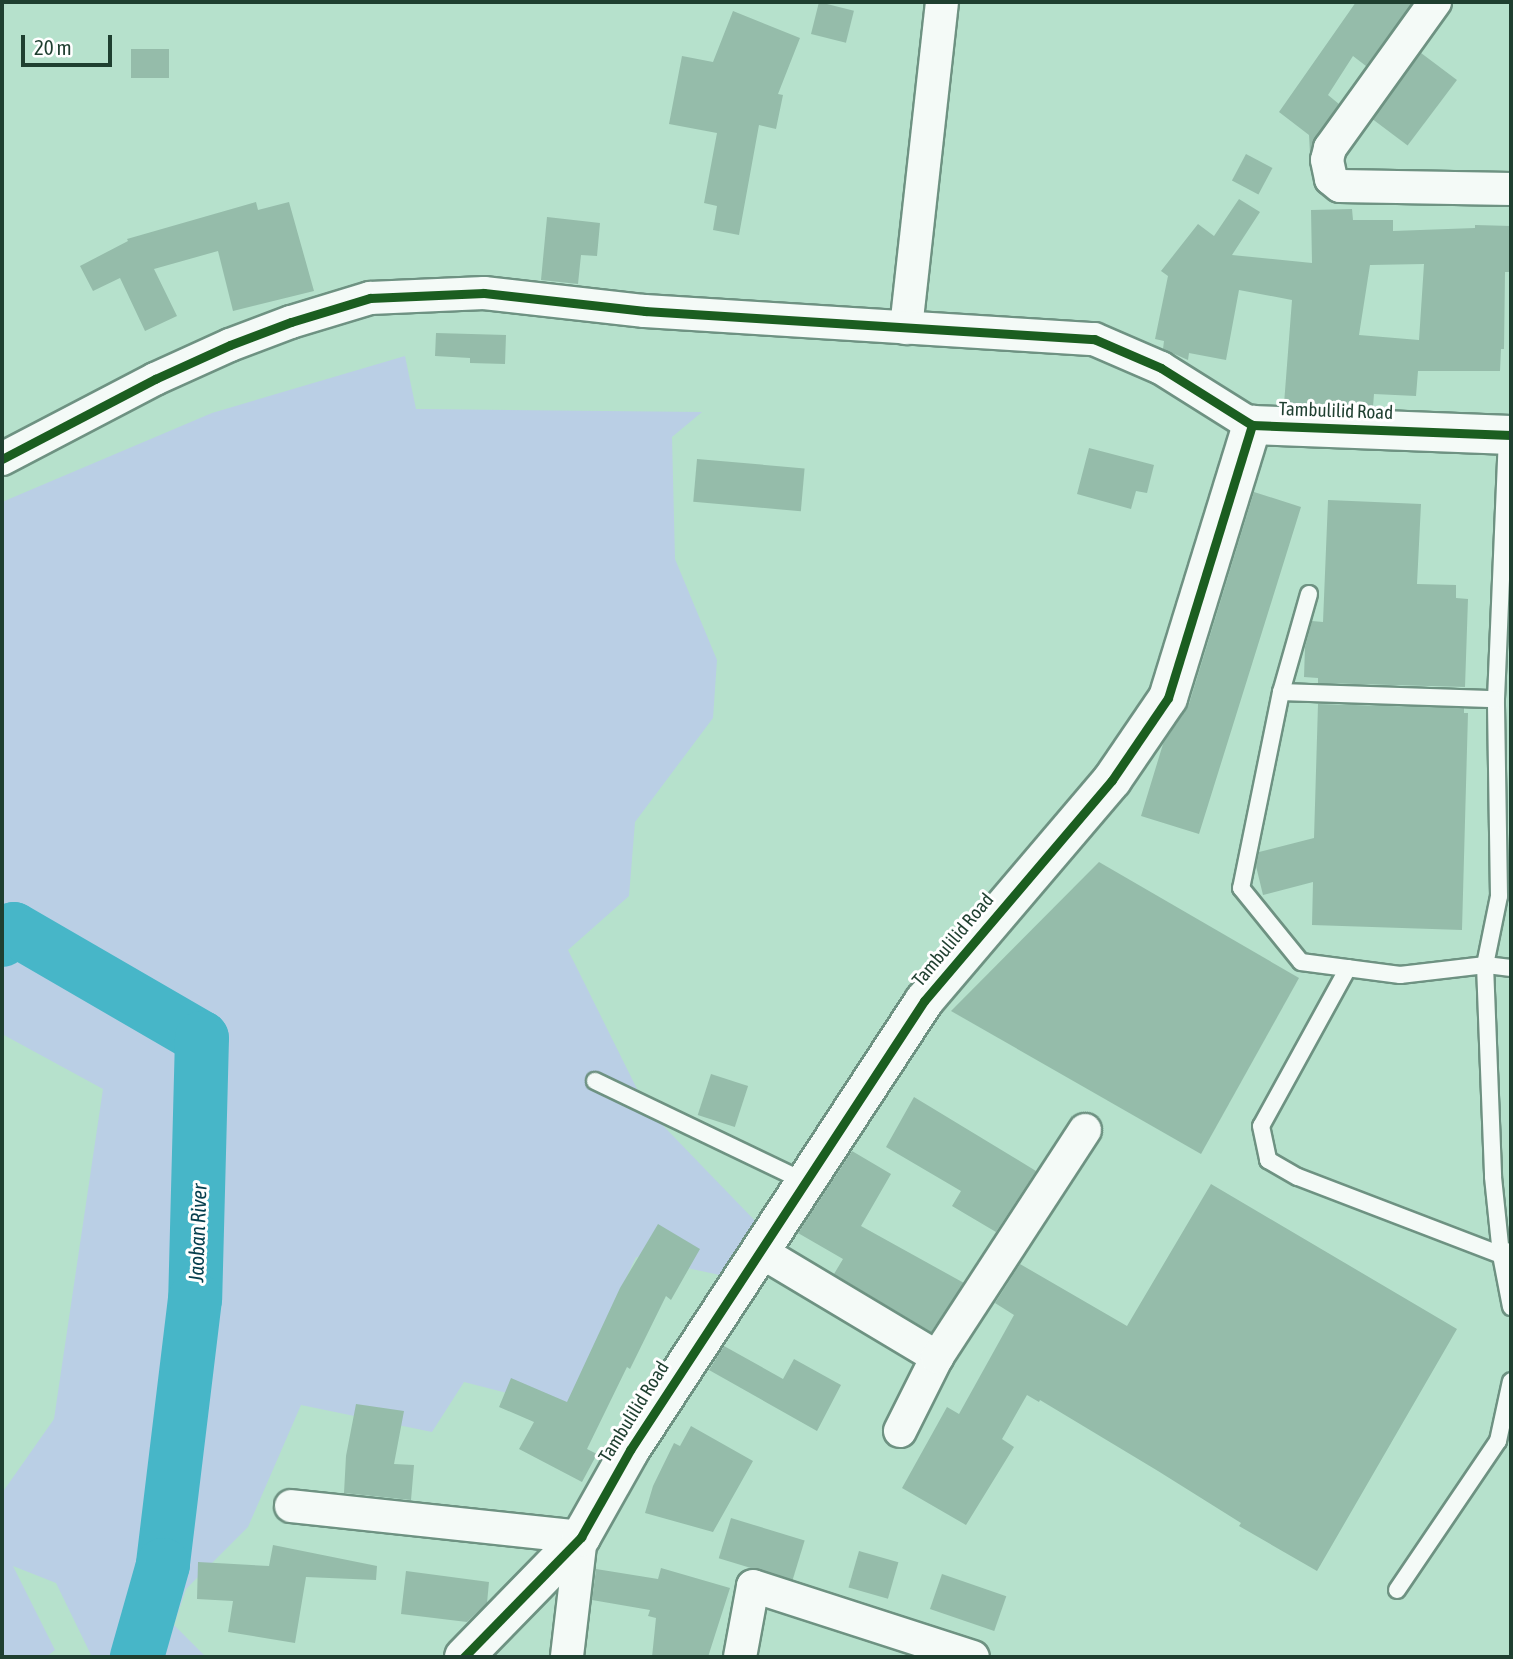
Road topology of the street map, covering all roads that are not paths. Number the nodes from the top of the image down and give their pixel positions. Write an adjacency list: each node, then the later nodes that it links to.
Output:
1 (942, 2): 4 (street)
2 (1435, 2): 3 (street)
3 (1511, 189)
4 (906, 328): 5 (street); 7 (street)
5 (1252, 425): 6 (street, Tambulilid Road); 17 (street, Tambulilid Road)
6 (1509, 435): 8 (lane)
7 (2, 459)
8 (1506, 557): 11 (lane)
9 (1309, 594): 10 (lane)
10 (1281, 692): 11 (lane); 13 (lane)
11 (1496, 699): 12 (lane)
12 (1485, 965): 13 (lane); 14 (lane); 19 (lane)
13 (1348, 968): 19 (lane)
14 (1511, 968)
15 (595, 1082): 17 (lane)
16 (1085, 1130): 21 (street)
17 (804, 1181): 18 (street, Tambulilid Road)
18 (758, 1250): 21 (street); 25 (street, Tambulilid Road)
19 (1506, 1253): 20 (lane)
20 (1511, 1307)
21 (937, 1357): 23 (street)
22 (1511, 1381): 26 (lane)
23 (900, 1430)
24 (291, 1506): 25 (street)
25 (582, 1537): 27 (street, Tambulilid Road); 28 (street)
26 (1397, 1590)
27 (464, 1657)
28 (567, 1657)
29 (740, 1657): 30 (street)
30 (973, 1657)

